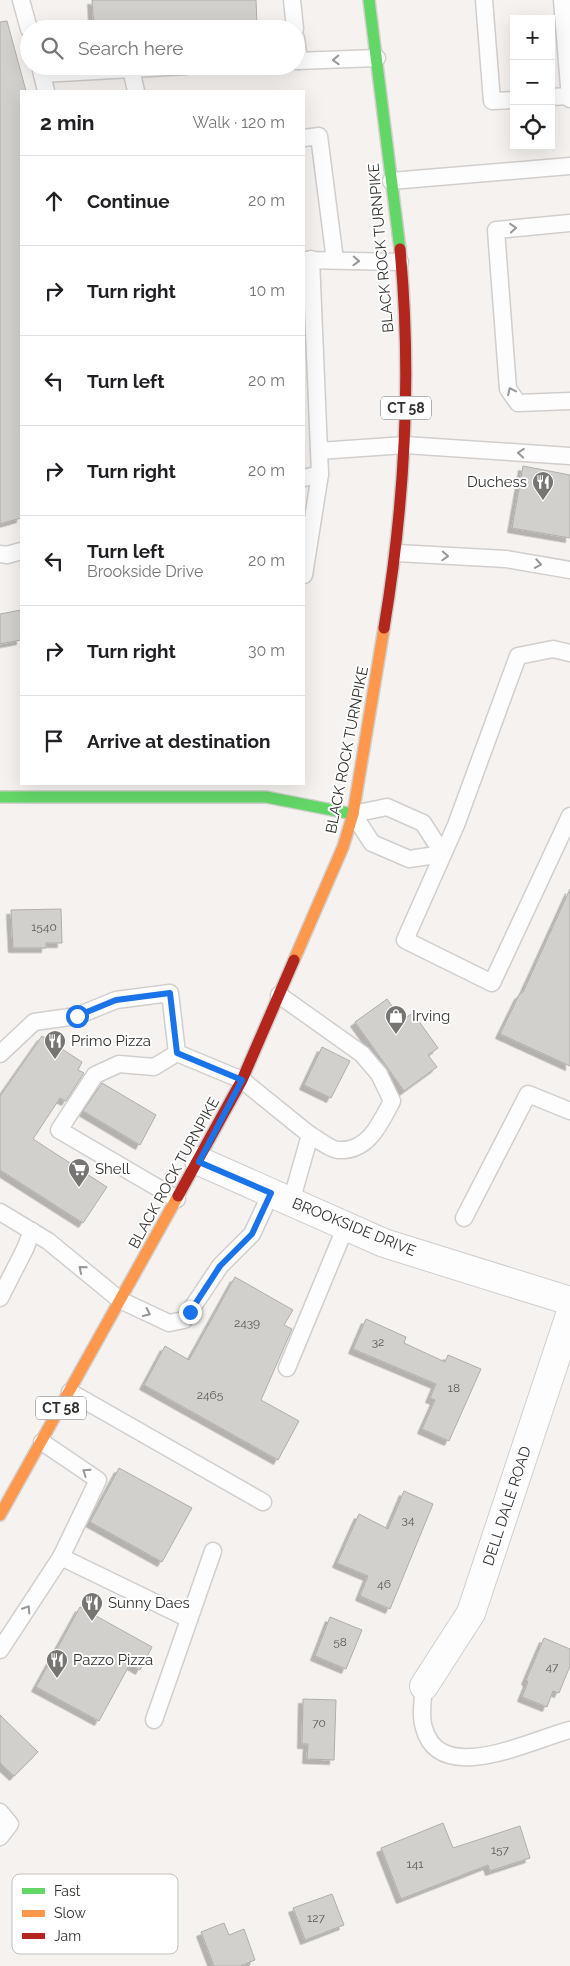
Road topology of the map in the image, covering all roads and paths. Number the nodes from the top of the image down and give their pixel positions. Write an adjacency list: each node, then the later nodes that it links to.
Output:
1 (22, 0): 6 (lane)
2 (292, 0): 7 (lane)
3 (369, 0): 8 (main road, BLACK ROCK TURNPIKE / CT 58)
4 (484, 0): 16 (lane)
5 (562, 0): 15 (lane)
6 (27, 20)
7 (294, 20)
8 (377, 58): 9 (lane, one-way to 9); 19 (main road, BLACK ROCK TURNPIKE / CT 58)
9 (305, 61)
10 (42, 75): 12 (lane)
11 (132, 75): 13 (lane)
12 (46, 90)
13 (136, 90)
14 (555, 97): 15 (lane)
15 (570, 98)
16 (510, 100)
17 (305, 138): 22 (lane)
18 (570, 166): 19 (lane)
19 (391, 181): 23 (main road, BLACK ROCK TURNPIKE / CT 58)
20 (570, 223): 24 (lane, one-way to 20)
21 (307, 259): 22 (lane); 26 (lane)
22 (335, 260): 23 (lane, one-way to 23)
23 (400, 262): 25 (main road, BLACK ROCK TURNPIKE / CT 58)
24 (570, 401)
25 (404, 445): 26 (lane); 27 (lane, one-way to 25); 30 (main road, BLACK ROCK TURNPIKE / CT 58)
26 (319, 451): 28 (lane)
27 (570, 456)
28 (312, 476): 32 (lane)
29 (20, 551): 31 (lane)
30 (397, 553): 33 (lane, one-way to 33); 36 (main road, BLACK ROCK TURNPIKE / CT 58)
31 (0, 554)
32 (305, 563)
33 (570, 570)
34 (570, 653): 38 (lane)
35 (0, 797): 36 (main road)
36 (353, 814): 38 (lane); 38 (lane); 39 (main road, BLACK ROCK TURNPIKE / CT 58)
37 (570, 816): 38 (lane)
38 (443, 854)
39 (279, 995): 42 (main road, BLACK ROCK TURNPIKE / CT 58); 44 (lane)
40 (177, 1053): 41 (lane); 42 (lane); 46 (lane)
41 (0, 1054)
42 (242, 1080): 44 (lane); 45 (main road, BLACK ROCK TURNPIKE / CT 58)
43 (570, 1111): 49 (lane)
44 (310, 1135): 47 (lane)
45 (199, 1162): 46 (main road, BLACK ROCK TURNPIKE / CT 58); 47 (street, BROOKSIDE DRIVE)
46 (177, 1198): 53 (main road, BLACK ROCK TURNPIKE / CT 58)
47 (281, 1198): 50 (street, BROOKSIDE DRIVE); 53 (lane, one-way to 47)
48 (0, 1212): 51 (lane)
49 (464, 1218)
50 (346, 1226): 54 (street, BROOKSIDE DRIVE); 56 (lane)
51 (32, 1231): 52 (lane); 53 (lane, one-way to 51)
52 (0, 1298)
53 (120, 1300): 57 (main road, BLACK ROCK TURNPIKE / CT 58)
54 (570, 1302)
55 (570, 1316): 65 (street, DELL DALE ROAD)
56 (287, 1368)
57 (70, 1392): 58 (main road, BLACK ROCK TURNPIKE / CT 58); 59 (lane)
58 (42, 1442): 60 (main road, BLACK ROCK TURNPIKE / CT 58); 62 (lane, one-way to 58)
59 (263, 1502)
60 (0, 1515)
61 (213, 1551): 63 (lane)
62 (61, 1557): 63 (lane); 64 (lane, one-way to 62)
63 (189, 1618): 66 (lane)
64 (0, 1650)
65 (424, 1686): 67 (lane)
66 (154, 1720)
67 (570, 1730)
68 (0, 1812): 69 (lane)
69 (0, 1837)

